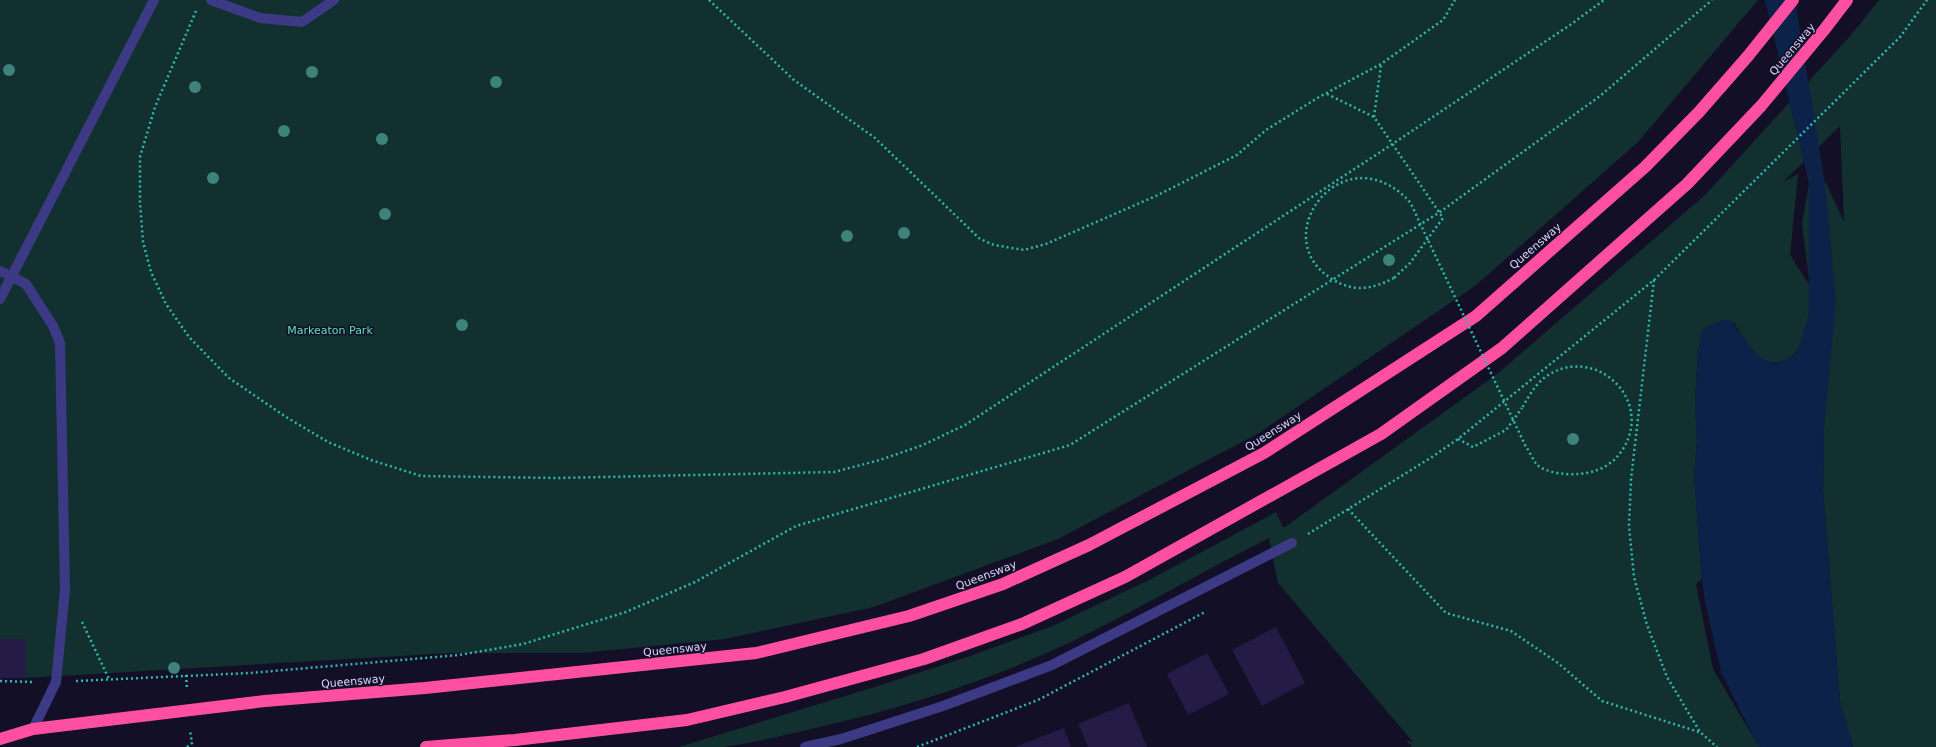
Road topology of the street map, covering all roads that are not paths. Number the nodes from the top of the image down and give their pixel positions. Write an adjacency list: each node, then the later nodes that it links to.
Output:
1 (154, 0): 7 (street)
2 (211, 0): 3 (street)
3 (334, 0)
4 (1793, 0): 10 (highway, Queensway)
5 (1847, 0): 12 (highway, Queensway)
6 (0, 271): 7 (street)
7 (11, 276): 8 (street); 10 (street)
8 (0, 299)
9 (1292, 543): 14 (street)
10 (33, 730): 11 (highway, Queensway)
11 (0, 739)
12 (515, 743): 13 (highway, Queensway)
13 (426, 747)
14 (805, 747)

